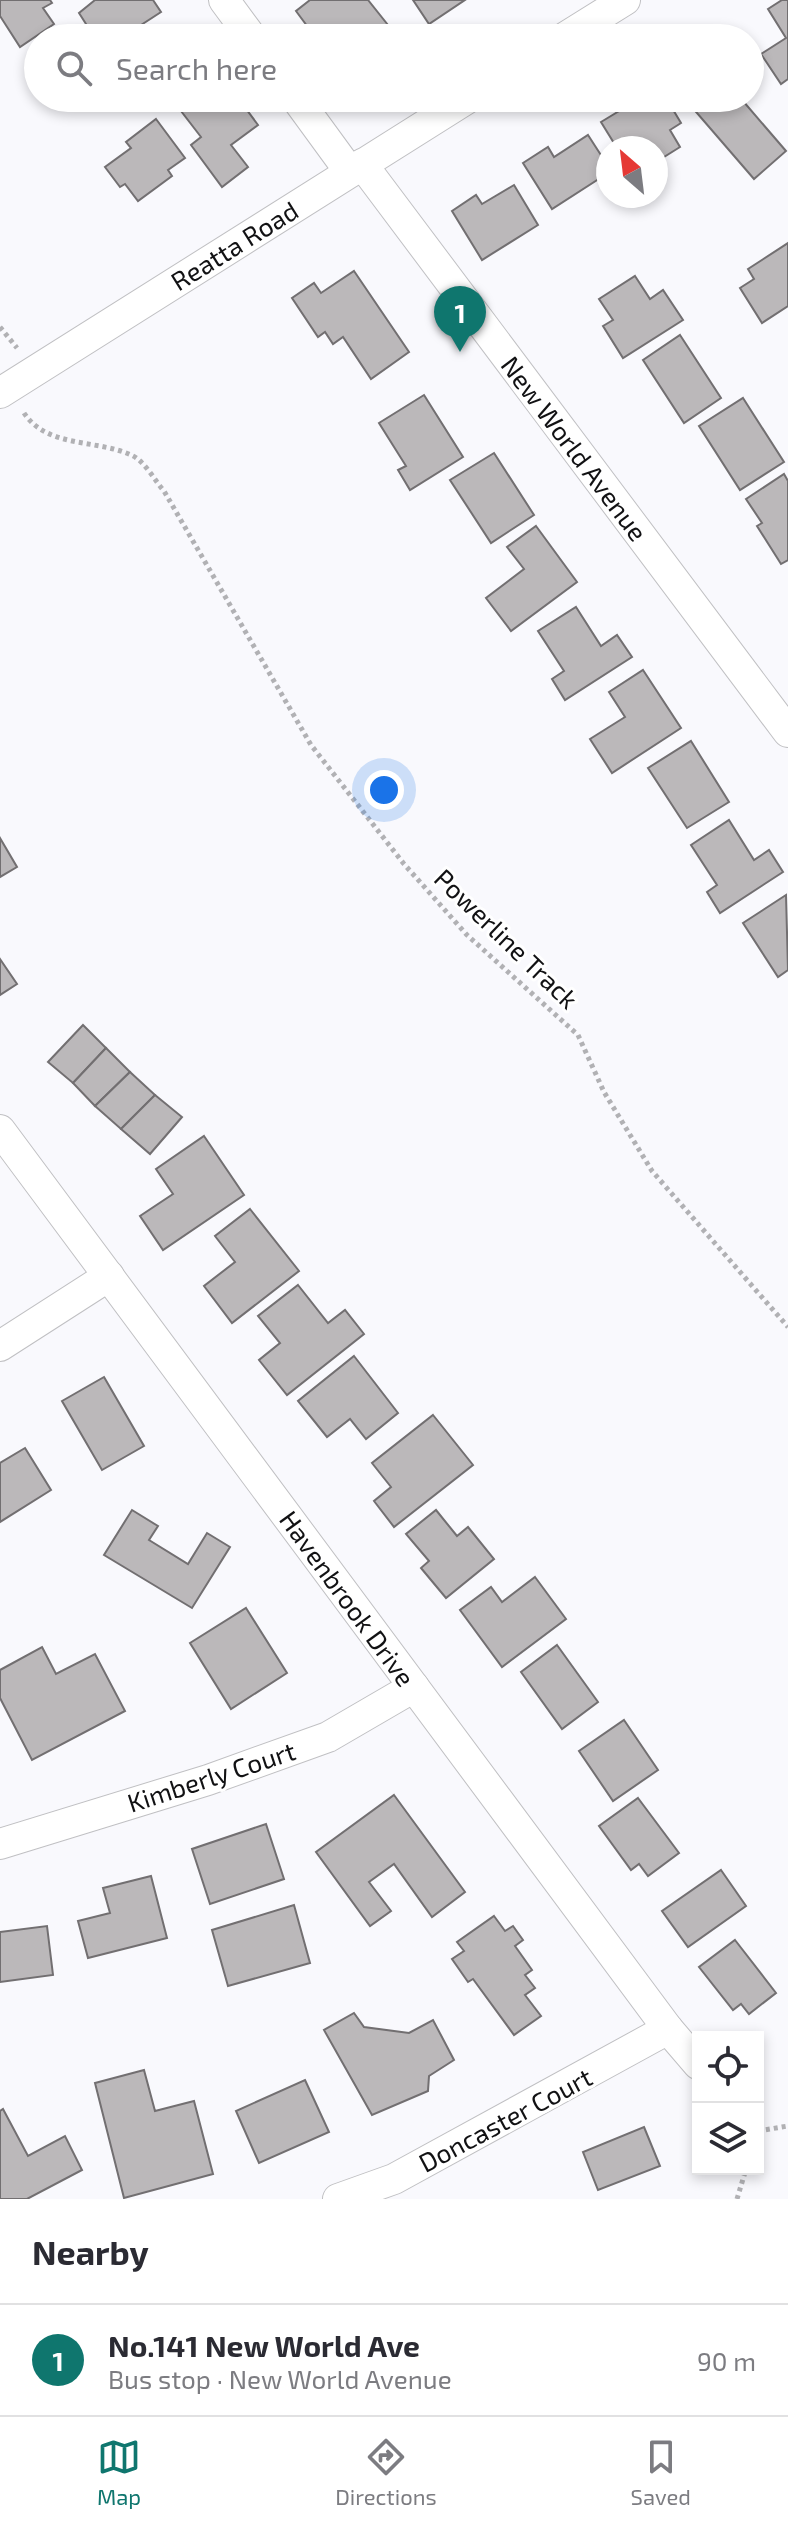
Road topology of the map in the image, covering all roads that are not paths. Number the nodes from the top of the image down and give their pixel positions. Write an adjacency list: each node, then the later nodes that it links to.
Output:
1 (224, 0): 3 (street)
2 (625, 0): 4 (street)
3 (242, 24)
4 (586, 24)
5 (308, 112): 7 (street, New World Avenue)
6 (446, 112): 7 (street, Reatta Road)
7 (356, 168): 8 (street, Reatta Road); 9 (street, New World Avenue)
8 (4, 390)
9 (788, 732)
10 (0, 1130): 11 (street, Havenbrook Drive)
11 (109, 1276): 12 (street); 13 (street, Havenbrook Drive)
12 (0, 1346)
13 (414, 1687): 14 (street, Kimberly Court); 15 (street, Havenbrook Drive)
14 (0, 1844)
15 (668, 2029): 16 (street, Havenbrook Drive); 17 (street, Doncaster Court)
16 (692, 2057)
17 (338, 2199)

